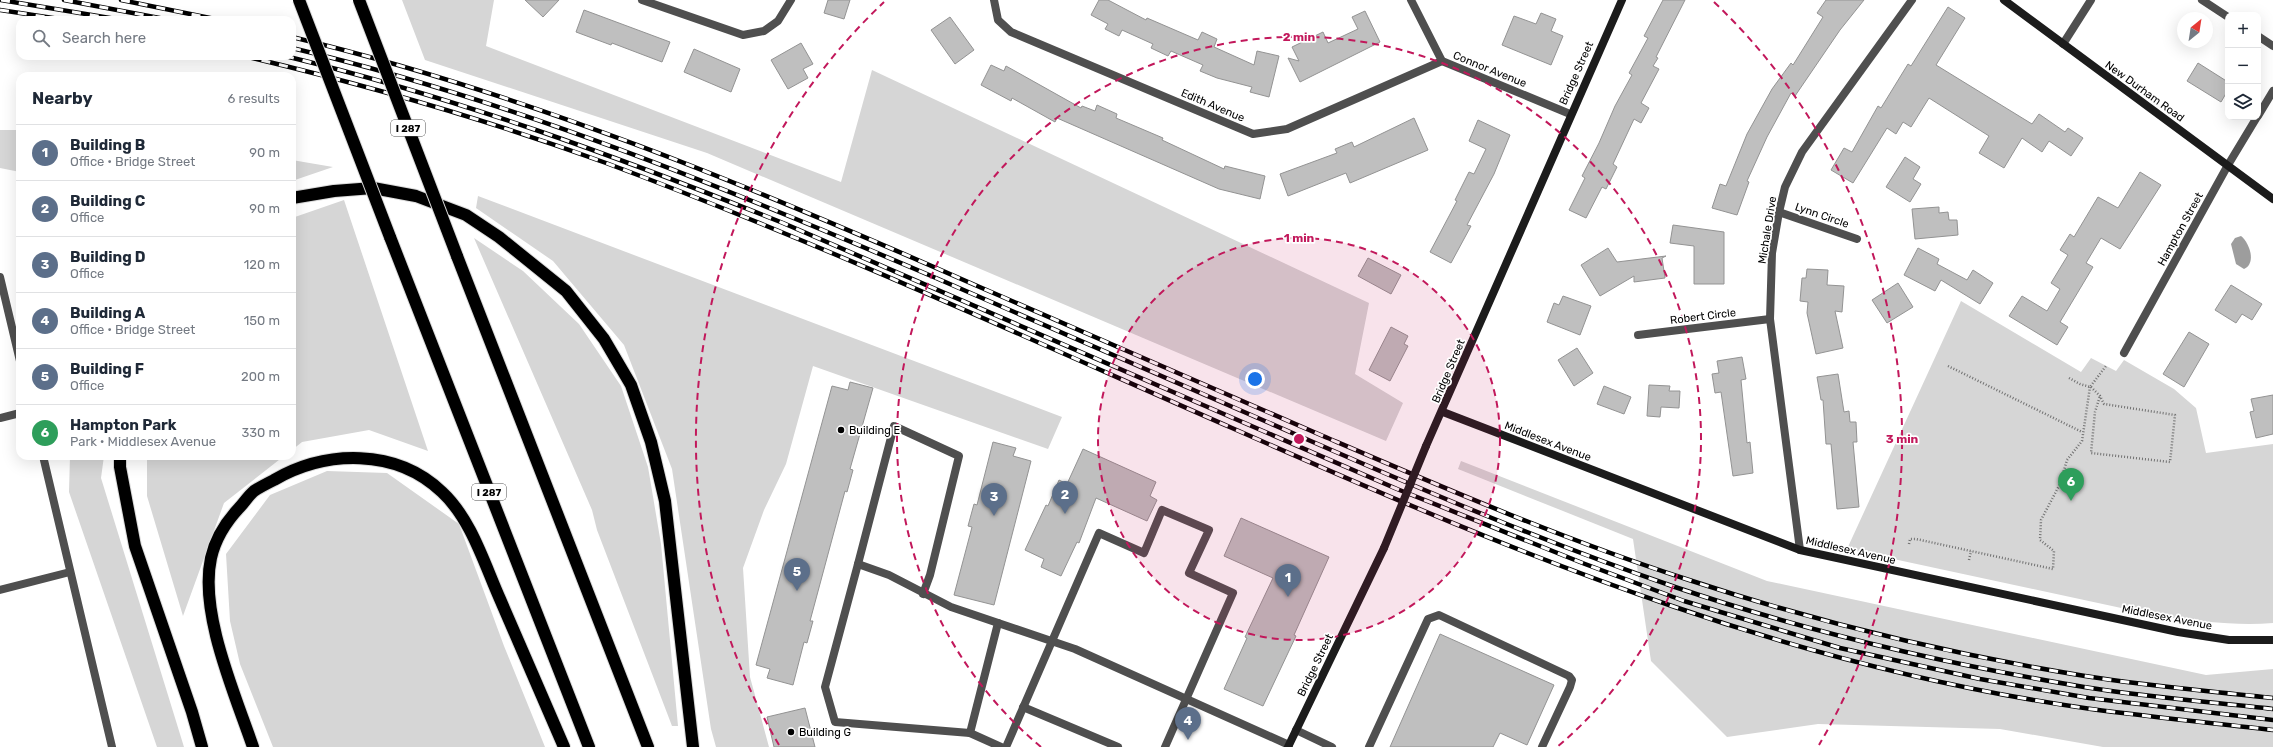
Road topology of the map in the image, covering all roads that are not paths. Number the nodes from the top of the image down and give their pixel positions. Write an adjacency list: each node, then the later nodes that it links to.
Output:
1 (299, 0): 53 (highway, I 287, bridge)
2 (359, 0): 54 (highway, I 287, bridge)
3 (642, 0): 4 (street)
4 (791, 0)
5 (994, 0): 16 (street, Edith Avenue)
6 (1411, 0): 16 (street, Connor Avenue)
7 (1622, 0): 19 (street, Bridge Street)
8 (1912, 0): 24 (street, Michale Drive)
9 (2004, 0): 14 (street, New Durham Road)
10 (2091, 0): 14 (street)
11 (2202, 0): 12 (street)
12 (2225, 15)
13 (2261, 38): 15 (street)
14 (2063, 44): 21 (street, New Durham Road)
15 (2273, 46)
16 (1442, 61): 19 (street, Connor Avenue)
17 (2273, 91): 18 (street, Hampton Street)
18 (2261, 111)
19 (1570, 114): 31 (street, Bridge Street)
20 (2256, 120): 21 (street, Hampton Street)
21 (2228, 165): 23 (street, New Durham Road); 30 (street, Hampton Street)
22 (296, 197): 55 (highway)
23 (2273, 199)
24 (1779, 212): 25 (street, Lynn Circle); 27 (street, Michale Drive)
25 (1857, 239)
26 (0, 277): 29 (street)
27 (1770, 319): 28 (street, Robert Circle); 36 (street, Michale Drive)
28 (1638, 335)
29 (16, 344)
30 (2124, 353)
31 (1443, 412): 36 (street, Middlesex Avenue); 46 (street, Bridge Street, bridge)
32 (16, 414): 33 (street)
33 (0, 418)
34 (44, 460): 38 (street)
35 (120, 460): 50 (highway)
36 (1800, 550): 43 (street, Middlesex Avenue)
37 (858, 564): 40 (street); 40 (street); 47 (street)
38 (70, 572): 39 (street); 49 (street)
39 (0, 590)
40 (923, 594): 41 (street)
41 (998, 623): 42 (street); 47 (street)
42 (1051, 639): 44 (street); 44 (street); 45 (street)
43 (2273, 640)
44 (1188, 698): 48 (street); 59 (street)
45 (1023, 707): 57 (street); 58 (street)
46 (1296, 730): 48 (street, Bridge Street); 60 (street)
47 (970, 733): 56 (street)
48 (1288, 746)
49 (112, 747)
50 (202, 747)
51 (253, 747): 52 (highway)
52 (564, 747)
53 (589, 747)
54 (648, 747)
55 (693, 747)
56 (1001, 747)
57 (1006, 747)
58 (1118, 747)
59 (1165, 747)
60 (1332, 747)
61 (1369, 747): 62 (street)
62 (1542, 747)

